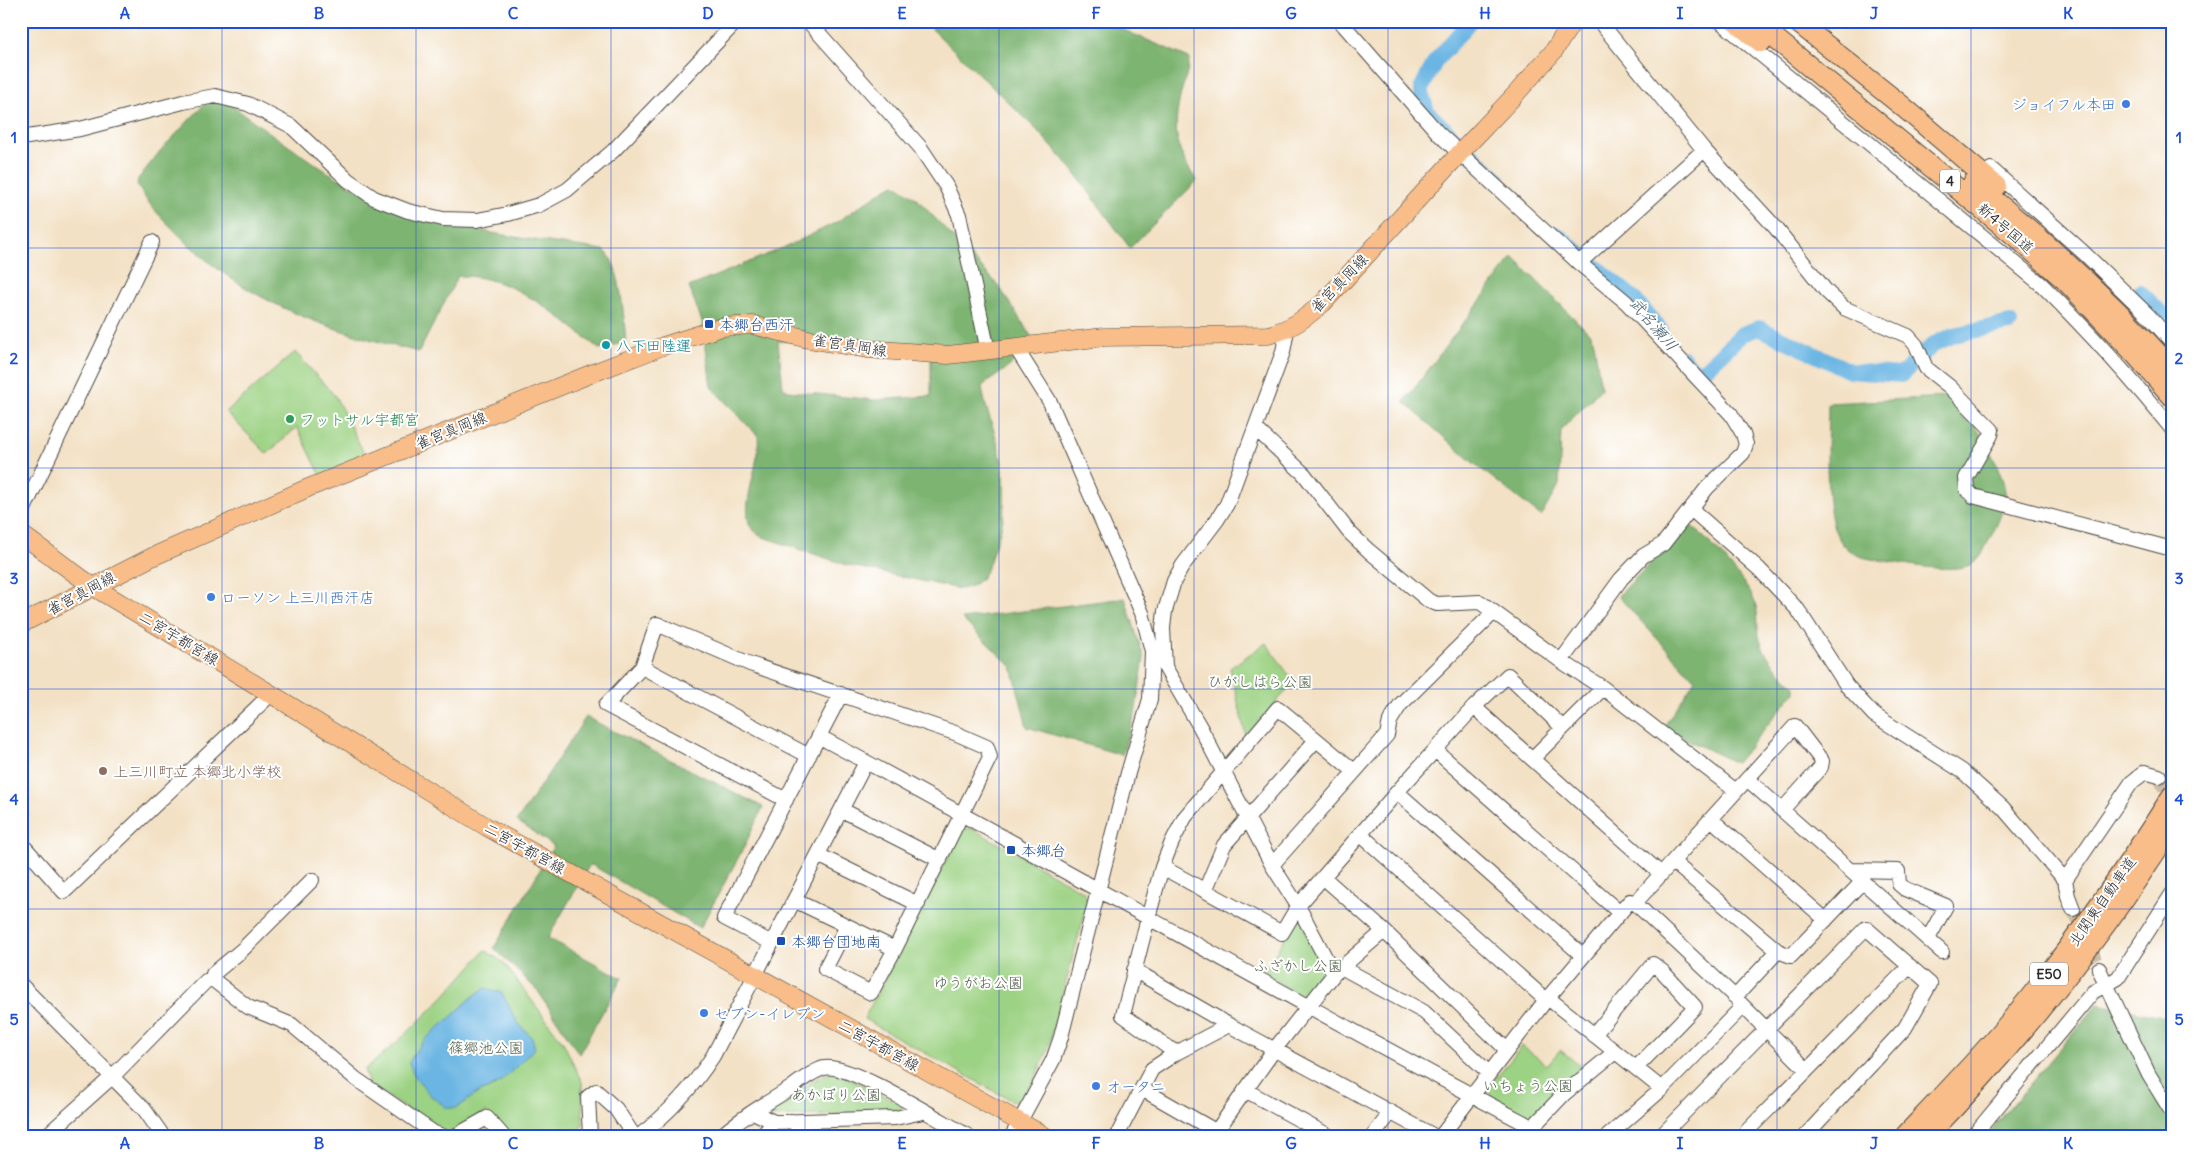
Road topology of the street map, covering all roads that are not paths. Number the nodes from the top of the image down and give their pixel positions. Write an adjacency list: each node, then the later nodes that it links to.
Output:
1 (737, 21): 12 (street)
2 (808, 21): 21 (street)
3 (1340, 21): 14 (street)
4 (1573, 21): 14 (main road, 雀宮真岡線)
5 (1599, 21): 13 (street)
6 (1720, 21): 26 (street)
7 (1735, 21): 22 (highway)
8 (1754, 21): 22 (highway, 新4号国道 / 4)
9 (1775, 21): 17 (highway, 新4号国道 / 4)
10 (1796, 21): 17 (highway)
11 (1906, 98): 19 (street)
12 (21, 138)
13 (1704, 150): 16 (street); 30 (street)
14 (1459, 154): 16 (street); 18 (main road, 雀宮真岡線)
15 (152, 242): 28 (street)
16 (1579, 263): 27 (street)
17 (2116, 309): 23 (highway, 新4号国道 / 4)
18 (1287, 330): 20 (main road, 雀宮真岡線); 25 (street)
19 (2172, 342)
20 (1016, 348): 21 (main road, 雀宮真岡線); 34 (street)
21 (988, 351): 31 (main road, 雀宮真岡線)
22 (2136, 354): 24 (highway, 新4号国道 / 4)
23 (2172, 370)
24 (2172, 396)
25 (1255, 428): 32 (street); 33 (street)
26 (2172, 429)
27 (1692, 509): 36 (street); 74 (street)
28 (21, 515)
29 (21, 534): 31 (main road, 二宮宇都宮線)
30 (2172, 549)
31 (92, 586): 35 (main road, 雀宮真岡線); 39 (main road, 二宮宇都宮線)
32 (1165, 610): 34 (street); 49 (street)
33 (1494, 612): 36 (street); 50 (street)
34 (1144, 621): 76 (street)
35 (21, 624)
36 (1561, 661): 38 (street)
37 (642, 667): 40 (street); 46 (street); 56 (street)
38 (1603, 688): 42 (street); 53 (street)
39 (271, 694): 64 (street); 99 (main road, 二宮宇都宮線)
40 (841, 694): 43 (street); 59 (street)
41 (1474, 707): 42 (street); 45 (street); 47 (street)
42 (1563, 728): 47 (street)
43 (820, 737): 46 (street); 48 (street)
44 (1316, 740): 49 (street); 50 (street); 60 (street)
45 (1435, 750): 54 (street); 84 (street)
46 (809, 756): 56 (street)
47 (1532, 759): 71 (street)
48 (866, 762): 57 (street); 59 (street)
49 (1223, 770): 60 (street); 69 (street)
50 (1354, 772): 68 (street)
51 (2159, 776): 74 (street)
52 (1747, 779): 53 (street); 58 (street); 58 (street)
53 (1736, 791): 61 (street)
54 (1397, 792): 63 (street); 94 (street)
55 (2172, 796): 153 (highway, 北関東自動車道 / E50)
56 (786, 800): 90 (street)
57 (842, 810): 65 (street); 66 (street)
58 (1782, 810): 70 (street)
59 (964, 814): 66 (street); 76 (street)
60 (1248, 817): 68 (street); 77 (street)
61 (1711, 819): 67 (street); 86 (street)
62 (2172, 826): 154 (highway, 北関東自動車道 / E50)
63 (1360, 834): 72 (street); 103 (street)
64 (21, 843)
65 (818, 855): 79 (street); 81 (street)
66 (940, 860): 81 (street)
67 (1673, 862): 71 (street); 92 (street)
68 (1272, 865): 82 (street)
69 (1162, 867): 77 (street); 85 (street)
70 (1850, 870): 75 (street); 89 (street)
71 (1661, 874): 80 (street)
72 (1323, 877): 82 (street); 88 (street)
73 (312, 880): 100 (street)
74 (2065, 880): 83 (street)
75 (1863, 882): 86 (street); 89 (street)
76 (1099, 890): 85 (street); 127 (street)
77 (1205, 891): 82 (street)
78 (2172, 894): 101 (street)
79 (794, 900): 87 (street); 90 (street)
80 (1632, 902): 84 (street); 104 (street)
81 (918, 904): 91 (street)
82 (1298, 906): 98 (street)
83 (2073, 909)
84 (1620, 913): 94 (street)
85 (1148, 918): 97 (street); 105 (street)
86 (1826, 920): 92 (street)
87 (847, 926): 91 (street); 91 (street)
88 (1384, 931): 98 (street); 110 (street)
89 (1928, 939): 93 (street)
90 (772, 943): 99 (street)
91 (895, 949)
92 (1778, 951): 104 (street)
93 (1942, 952)
94 (1583, 956): 103 (street)
95 (1910, 966): 107 (street); 114 (street); 152 (street)
96 (2099, 969): 101 (street)
97 (1134, 970): 106 (street); 112 (street)
98 (1338, 970): 105 (street); 115 (street)
99 (754, 976): 127 (main road, 二宮宇都宮線); 138 (street)
100 (212, 979): 116 (street); 133 (street)
101 (2105, 984): 124 (street); 155 (street)
102 (21, 985): 116 (street)
103 (1547, 999): 108 (street); 110 (street)
104 (1739, 1002): 107 (street); 118 (street)
105 (1308, 1008): 109 (street); 120 (street)
106 (1229, 1025): 109 (street); 112 (street)
107 (1766, 1030): 114 (street); 150 (street)
108 (1594, 1035): 111 (street); 113 (street)
109 (1274, 1050): 119 (street); 123 (street)
110 (1507, 1050): 115 (street)
111 (1616, 1052): 113 (street); 129 (street)
112 (1176, 1054): 117 (street)
113 (1636, 1068): 118 (street)
114 (1806, 1069): 151 (street)
115 (1489, 1073): 120 (street)
116 (113, 1076): 131 (street); 132 (street)
117 (1142, 1089): 130 (street); 144 (street)
118 (1662, 1089): 149 (street)
119 (1245, 1090): 130 (street); 145 (street)
120 (1472, 1096): 129 (street); 148 (street)
121 (753, 1112): 122 (street); 126 (street); 139 (street)
122 (923, 1112): 125 (street); 128 (street)
123 (1391, 1112): 146 (street); 147 (street)
124 (2172, 1112)
125 (792, 1121): 126 (street); 141 (street)
126 (774, 1122): 140 (street)
127 (1016, 1129): 143 (main road, 二宮宇都宮線)
128 (951, 1132): 142 (street)
129 (1532, 1133)
130 (1217, 1134)
131 (46, 1136)
132 (163, 1136)
133 (442, 1136)
134 (455, 1136): 135 (street)
135 (503, 1136)
136 (590, 1136): 137 (street)
137 (634, 1136)
138 (639, 1136)
139 (722, 1136)
140 (762, 1136)
141 (812, 1136)
142 (968, 1136)
143 (1045, 1136)
144 (1121, 1136)
145 (1329, 1136)
146 (1373, 1136)
147 (1434, 1136)
148 (1441, 1136)
149 (1608, 1136)
150 (1661, 1136)
151 (1742, 1136)
152 (1805, 1136)
153 (1905, 1136)
154 (1927, 1136)
155 (1973, 1136)

